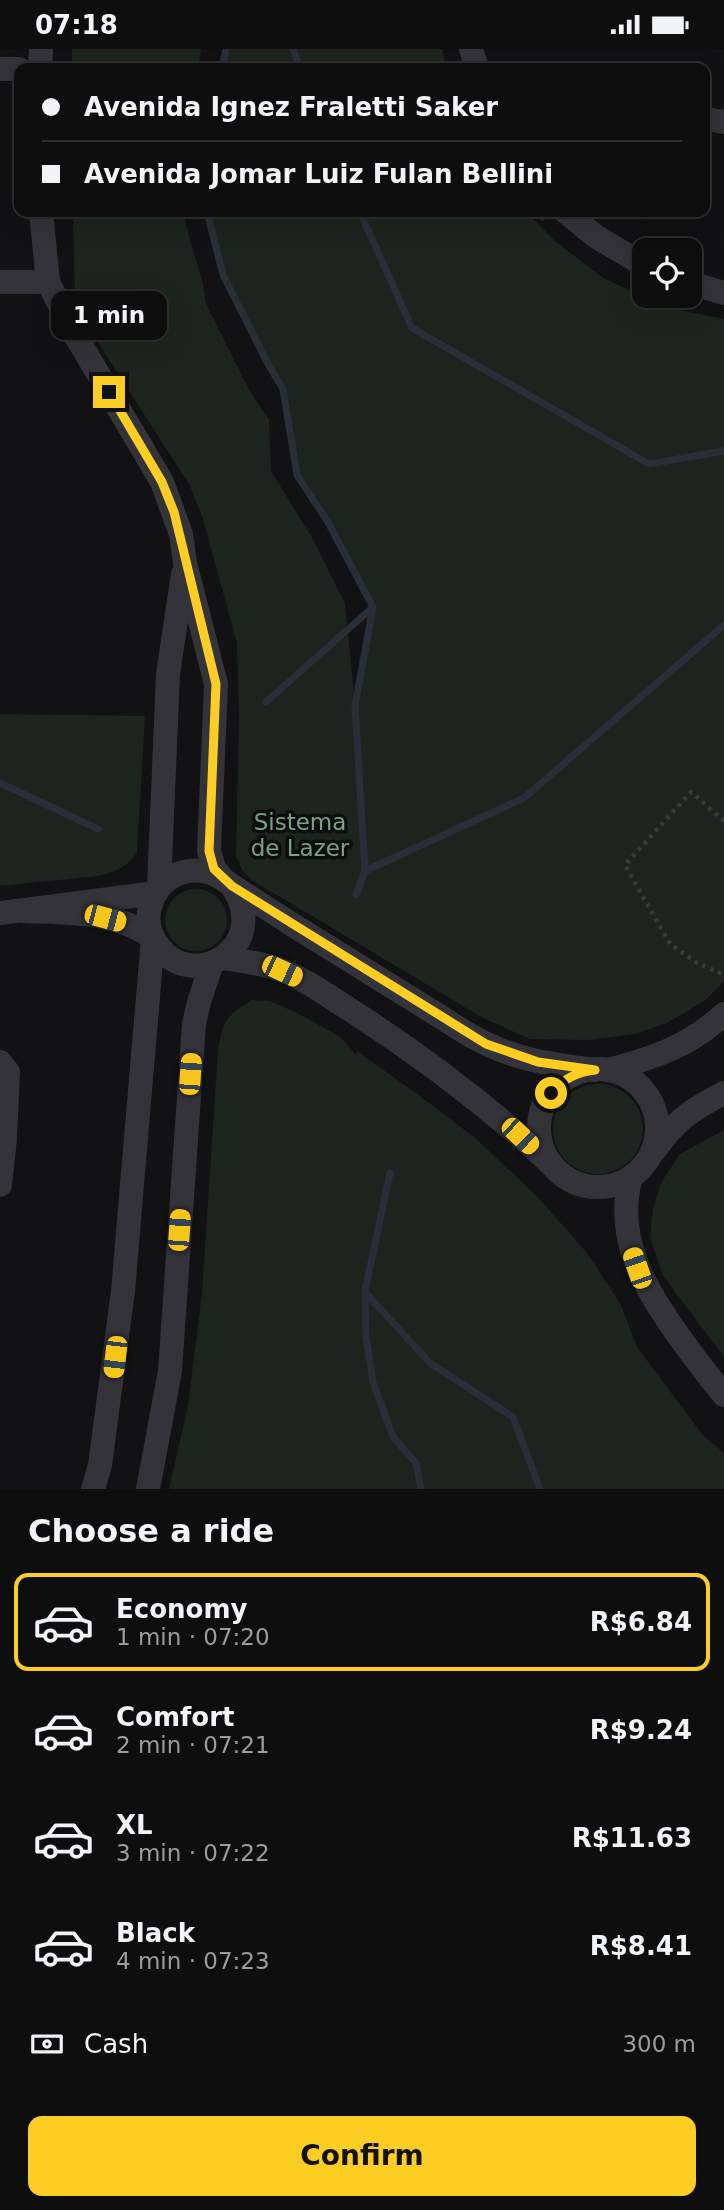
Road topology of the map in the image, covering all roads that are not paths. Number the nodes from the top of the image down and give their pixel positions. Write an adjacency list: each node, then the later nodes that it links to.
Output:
1 (42, 217): 5 (street)
2 (572, 217): 3 (street)
3 (632, 258)
4 (0, 282): 5 (street)
5 (48, 282): 8 (street)
6 (702, 287): 7 (street)
7 (724, 293)
8 (185, 563): 9 (street); 10 (street)
9 (226, 881): 10 (street); 13 (street); 18 (street)
10 (158, 890): 11 (street); 12 (street)
11 (12, 912): 12 (street)
12 (153, 938): 14 (street); 15 (street)
13 (218, 960): 14 (street); 21 (street); 26 (street)
14 (183, 964): 15 (street)
15 (148, 993): 25 (street)
16 (724, 1014): 18 (street)
17 (0, 1062): 23 (street)
18 (601, 1070): 20 (street); 21 (street)
19 (724, 1093): 20 (street)
20 (651, 1154): 22 (street)
21 (551, 1164): 22 (street)
22 (632, 1177): 24 (street)
23 (0, 1185)
24 (724, 1395)
25 (93, 1489)
26 (148, 1489)

